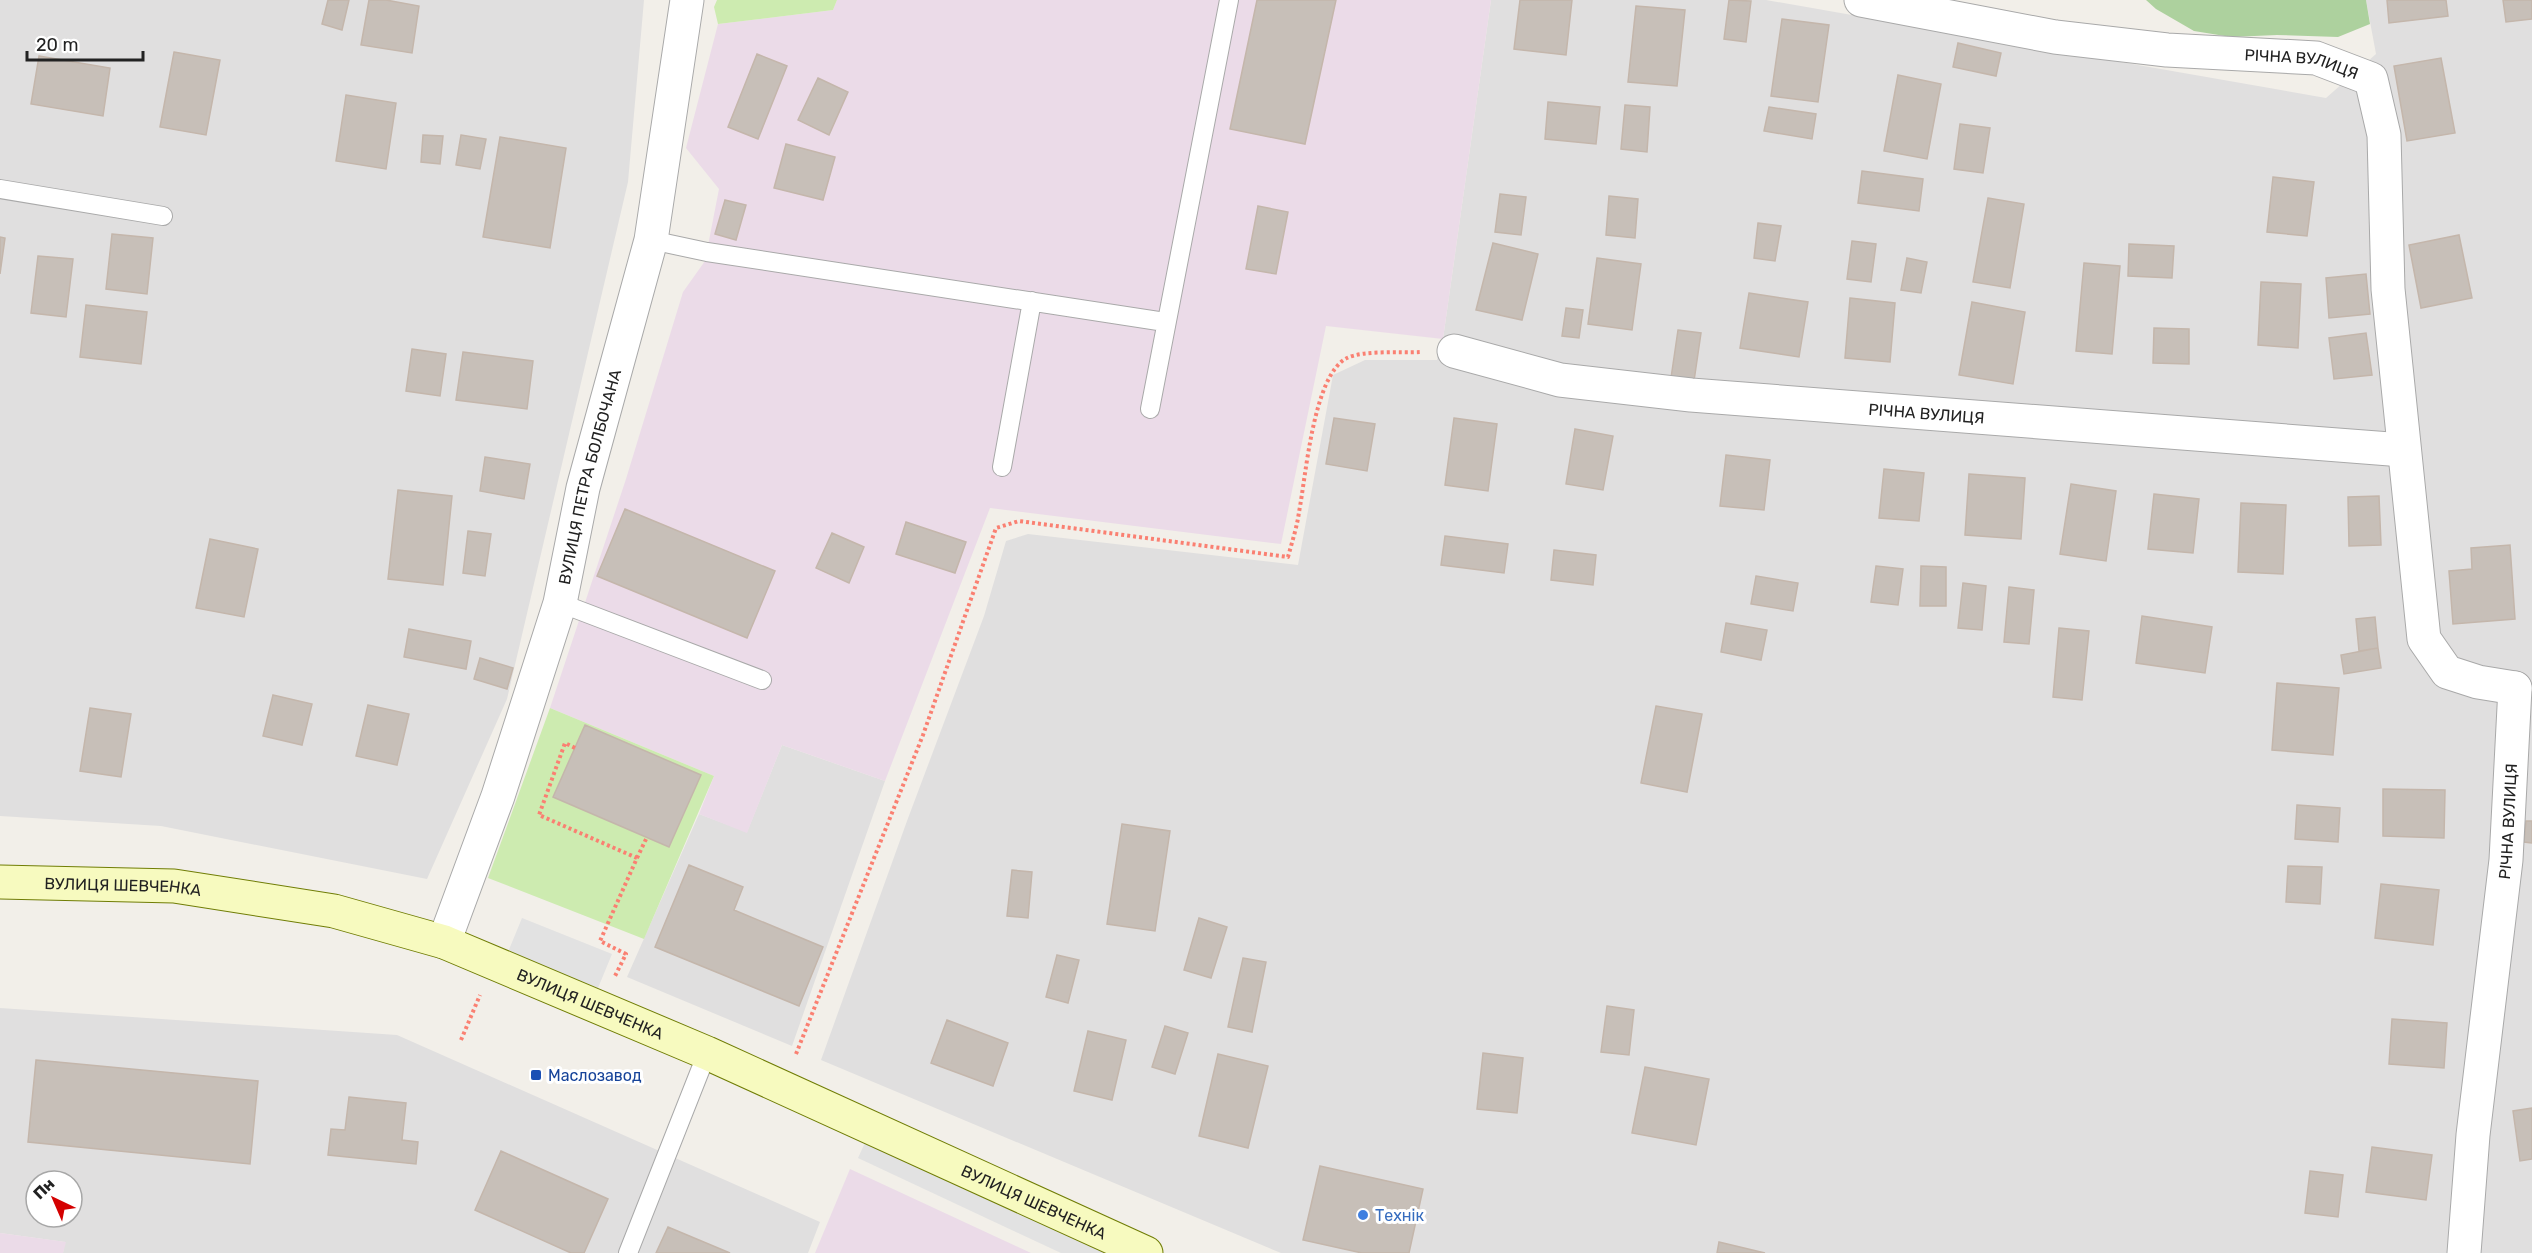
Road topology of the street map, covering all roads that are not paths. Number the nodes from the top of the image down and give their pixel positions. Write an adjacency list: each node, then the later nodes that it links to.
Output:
1 (687, 0): 6 (street, ВУЛИЦЯ ПЕТРА БОЛБОЧАНА)
2 (1229, 0): 8 (lane)
3 (1861, 0): 11 (street, РІЧНА ВУЛИЦЯ)
4 (0, 189): 5 (lane)
5 (163, 216)
6 (651, 240): 7 (lane); 13 (street, ВУЛИЦЯ ПЕТРА БОЛБОЧАНА)
7 (1032, 301): 8 (lane); 12 (lane)
8 (1166, 322): 10 (lane)
9 (1454, 351): 11 (street, РІЧНА ВУЛИЦЯ)
10 (1150, 409)
11 (2403, 450): 15 (street, РІЧНА ВУЛИЦЯ)
12 (1002, 467)
13 (560, 603): 14 (lane); 17 (street, ВУЛИЦЯ ПЕТРА БОЛБОЧАНА)
14 (762, 680)
15 (2524, 683): 21 (street, РІЧНА ВУЛИЦЯ)
16 (0, 882): 17 (street, ВУЛИЦЯ ШЕВЧЕНКА)
17 (444, 942): 18 (street, ВУЛИЦЯ ШЕВЧЕНКА)
18 (707, 1053): 19 (lane); 20 (street, ВУЛИЦЯ ШЕВЧЕНКА)
19 (628, 1253)
20 (1146, 1253)
21 (2464, 1253)

